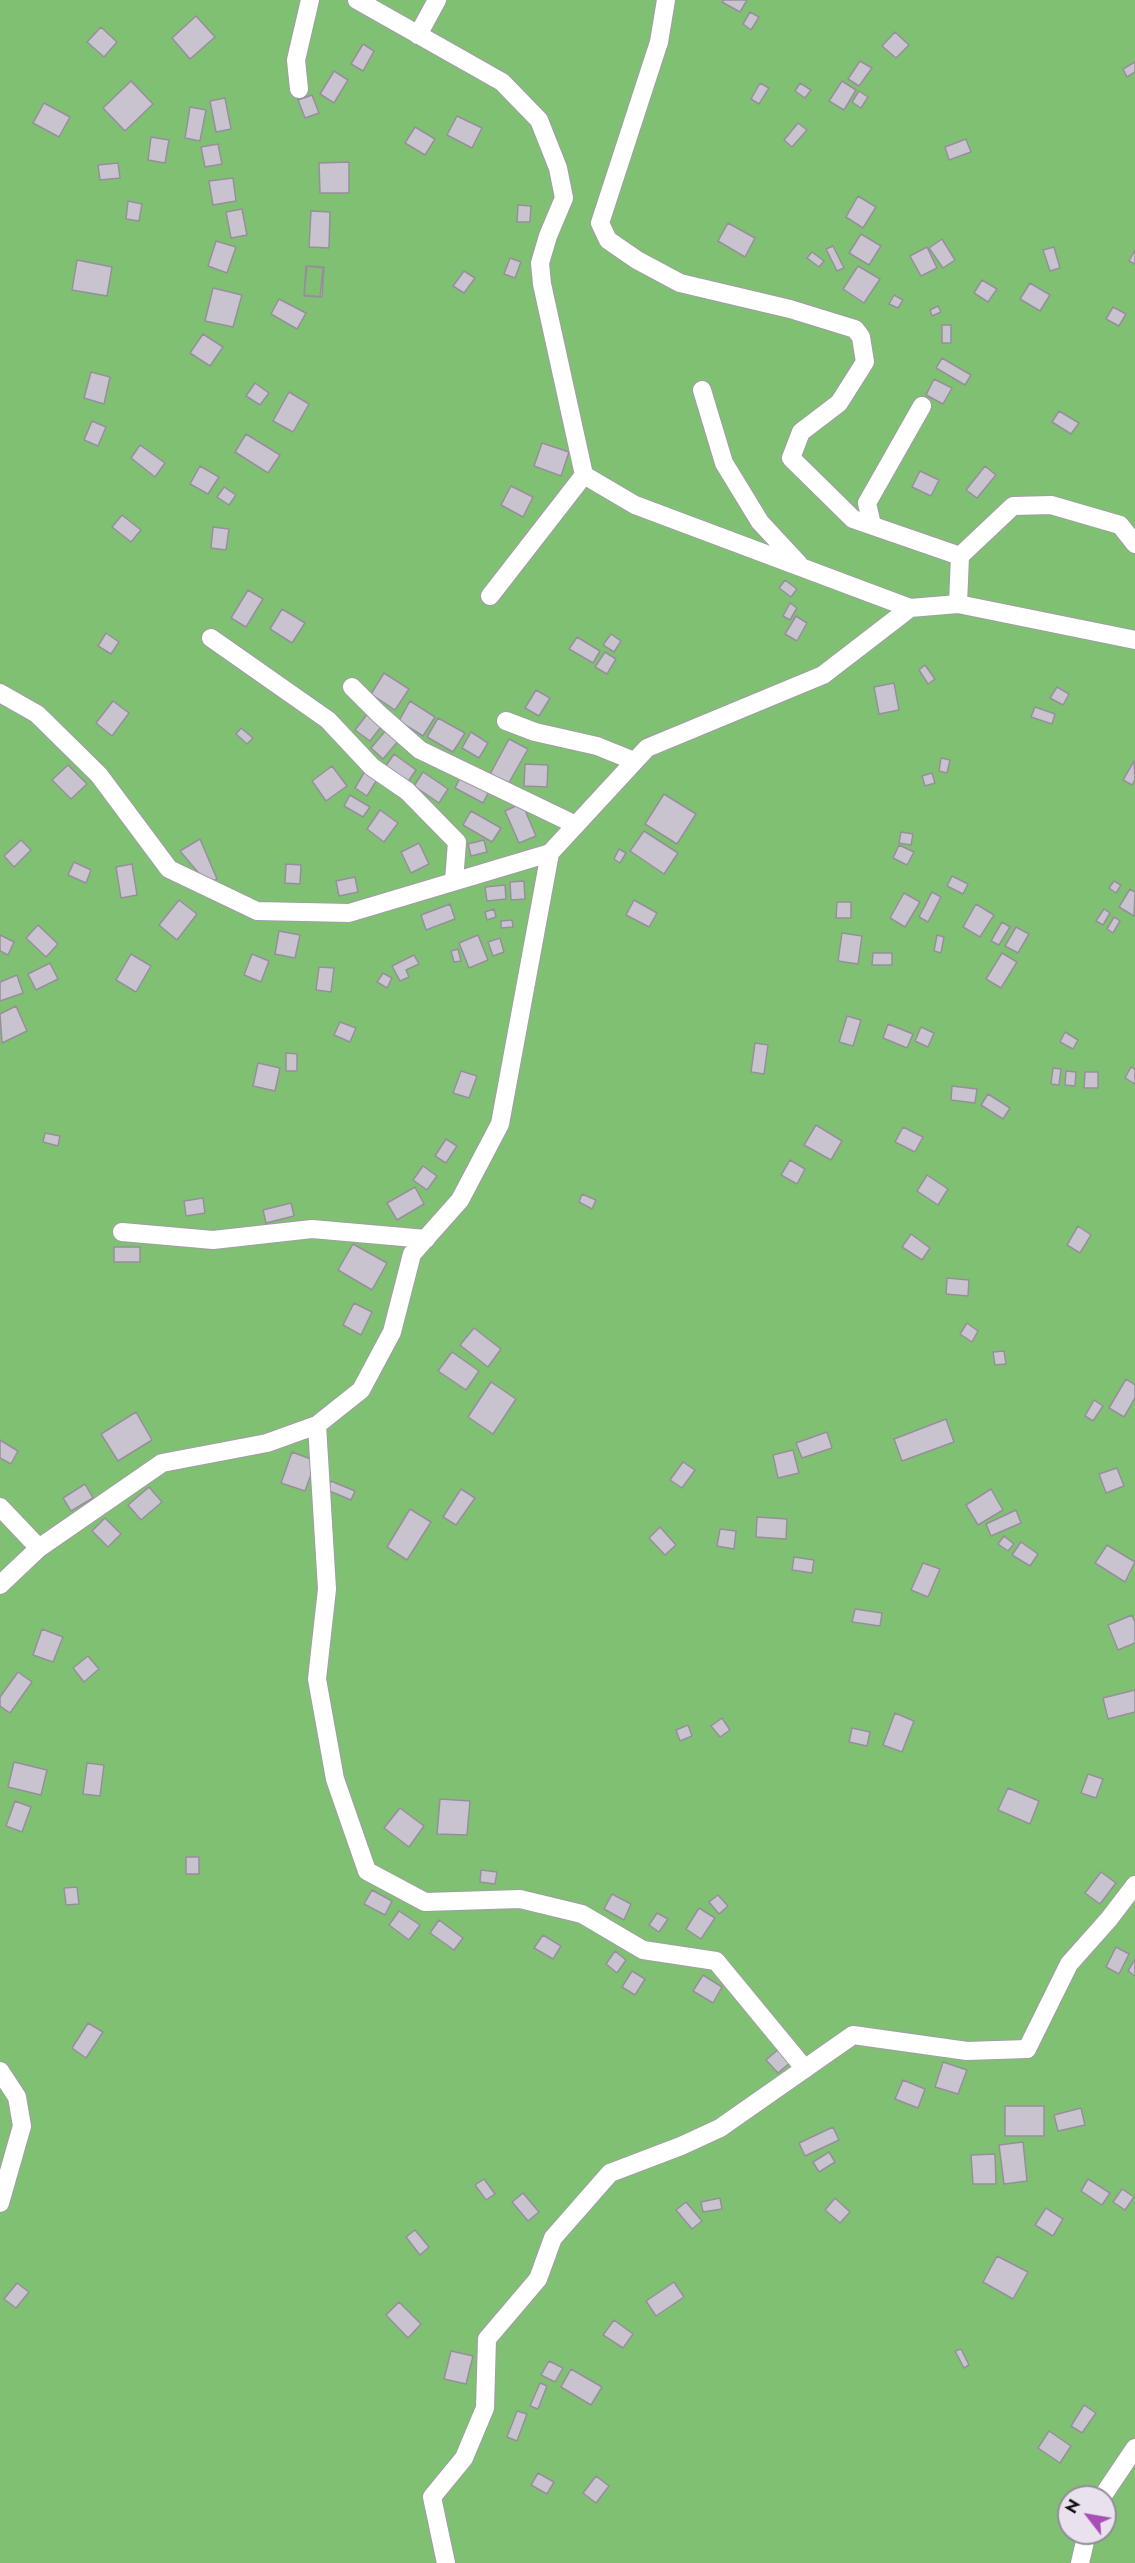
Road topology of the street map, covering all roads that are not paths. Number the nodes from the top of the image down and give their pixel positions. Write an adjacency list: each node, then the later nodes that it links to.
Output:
1 (310, 0): 6 (street)
2 (357, 0): 5 (street)
3 (437, 0): 5 (street)
4 (666, 0): 10 (street)
5 (418, 35): 9 (street)
6 (300, 89)
7 (702, 390): 13 (street)
8 (922, 406): 10 (street)
9 (584, 475): 13 (street); 14 (street)
10 (872, 525): 12 (street)
11 (1135, 544): 12 (street)
12 (960, 556): 15 (street)
13 (802, 567): 16 (street)
14 (490, 597)
15 (958, 604): 16 (street); 18 (street)
16 (910, 608): 22 (street)
17 (211, 638): 25 (street)
18 (1135, 640)
19 (352, 687): 23 (street)
20 (0, 693): 25 (street)
21 (506, 721): 22 (street)
22 (634, 761): 23 (street)
23 (576, 825): 24 (street)
24 (550, 853): 25 (street); 27 (street)
25 (454, 881)
26 (122, 1232): 27 (street)
27 (426, 1239): 28 (street)
28 (317, 1425): 30 (street); 33 (street)
29 (0, 1508): 30 (street)
30 (39, 1548): 31 (street)
31 (0, 1585)
32 (1135, 1885): 33 (street)
33 (805, 2069): 39 (street)
34 (0, 2071): 35 (street)
35 (0, 2203)
36 (1135, 2448): 37 (street)
37 (1110, 2485)
38 (1084, 2545): 40 (street)
39 (446, 2563)
40 (1080, 2563)

